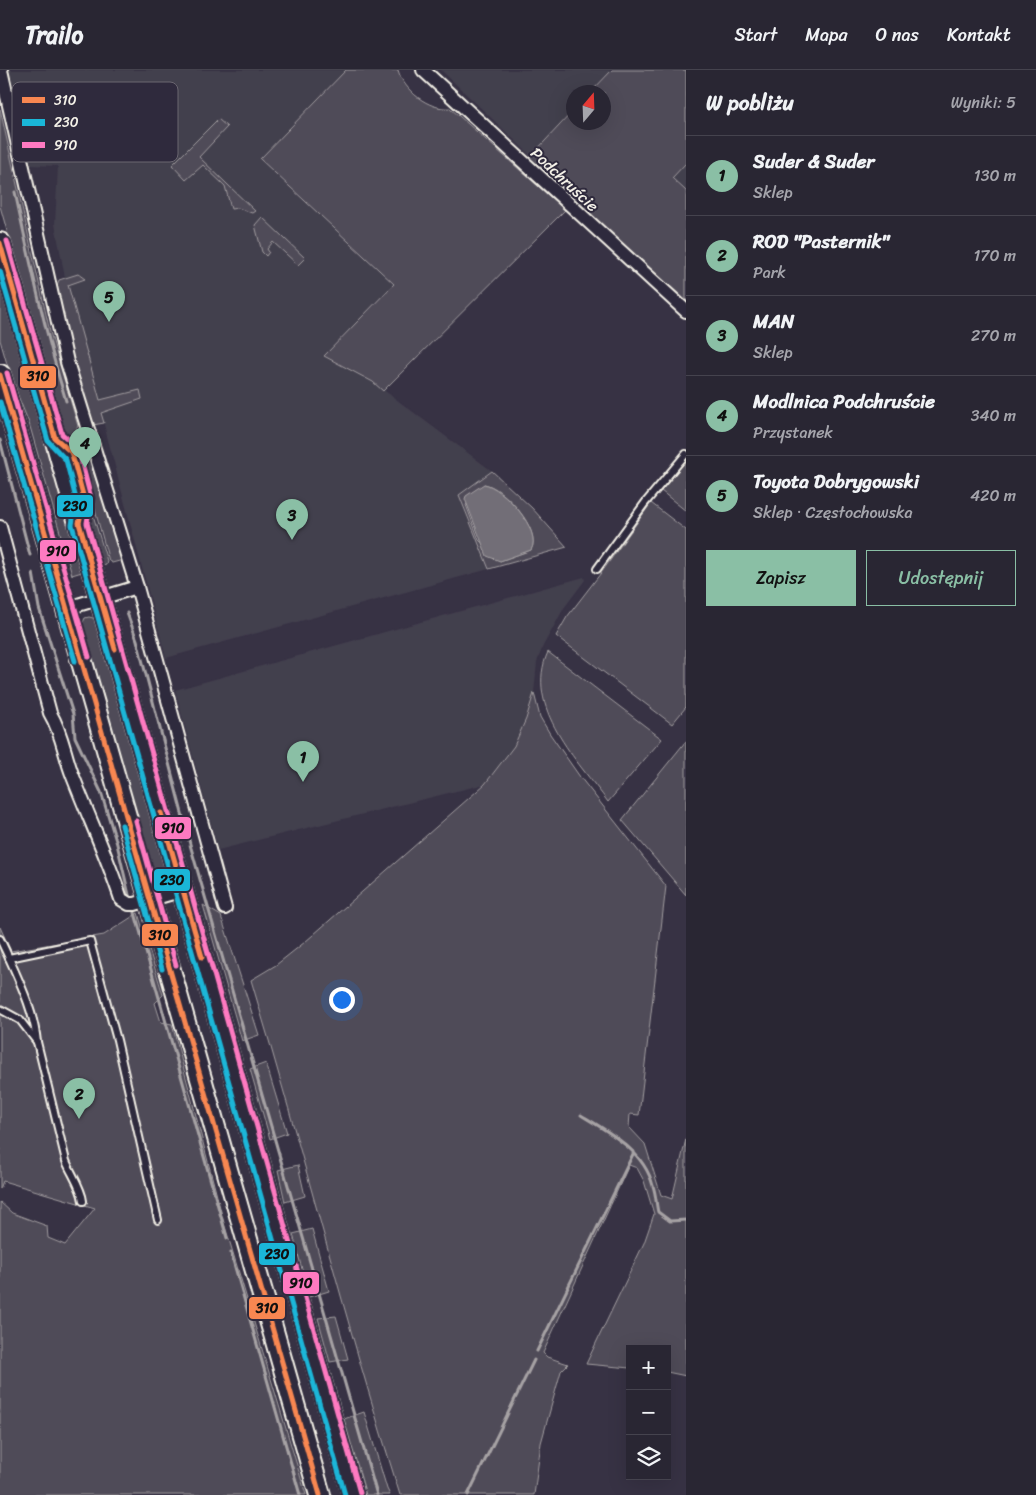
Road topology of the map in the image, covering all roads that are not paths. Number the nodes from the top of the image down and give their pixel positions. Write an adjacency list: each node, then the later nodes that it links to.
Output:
1 (2, 70): 3 (street)
2 (423, 70): 6 (street, Podchruście)
3 (12, 116)
4 (22, 162): 11 (street)
5 (0, 243): 12 (main road)
6 (686, 311)
7 (0, 374): 13 (main road)
8 (686, 454): 10 (lane)
9 (0, 526): 15 (street)
10 (597, 569)
11 (137, 587): 12 (street); 16 (street)
12 (101, 600): 13 (street); 14 (main road)
13 (68, 608): 15 (main road)
14 (183, 890): 15 (street); 23 (main road)
15 (150, 900): 24 (main road)
16 (225, 908)
17 (0, 939): 18 (lane)
18 (9, 958): 20 (lane); 22 (lane)
19 (0, 1009): 20 (lane)
20 (37, 1042): 21 (lane)
21 (83, 1201)
22 (158, 1220)
23 (280, 1235): 24 (main road); 26 (main road)
24 (246, 1243): 25 (main road)
25 (320, 1495)
26 (352, 1495)

